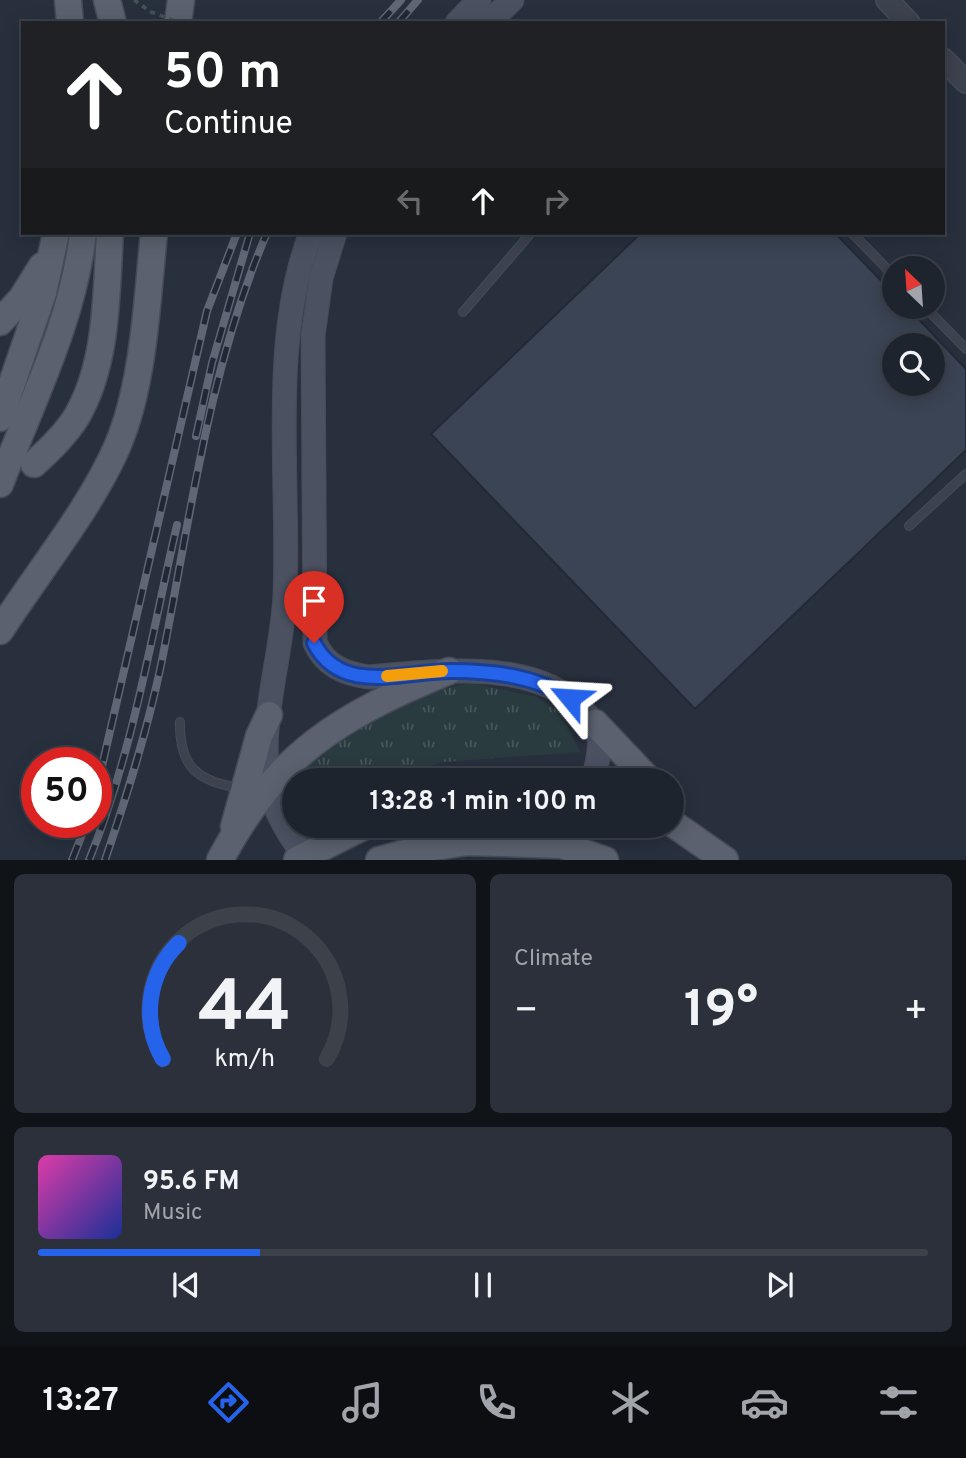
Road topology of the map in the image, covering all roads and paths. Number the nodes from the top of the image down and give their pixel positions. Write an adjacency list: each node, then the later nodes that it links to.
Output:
1 (68, 0): 9 (main road)
2 (98, 0): 10 (main road)
3 (107, 0): 11 (main road)
4 (134, 0): 12 (path, bridge)
5 (181, 0): 13 (main road)
6 (479, 0): 14 (main road)
7 (512, 0): 15 (main road)
8 (887, 0): 16 (street)
9 (70, 21)
10 (97, 21)
11 (112, 21)
12 (175, 21)
13 (180, 21)
14 (459, 21)
15 (490, 21)
16 (907, 21)
17 (945, 61): 18 (street)
18 (966, 82)
19 (83, 235): 35 (main road)
20 (110, 235): 33 (main road)
21 (154, 235): 37 (main road)
22 (310, 235): 39 (main road)
23 (334, 235): 38 (main road)
24 (529, 235): 28 (lane)
25 (854, 235): 27 (lane)
26 (54, 241): 30 (main road); 32 (main road)
27 (882, 264)
28 (463, 312)
29 (937, 319): 31 (lane)
30 (0, 322)
31 (966, 349)
32 (0, 418)
33 (34, 464)
34 (966, 474): 36 (lane)
35 (0, 484)
36 (909, 526)
37 (0, 631)
38 (449, 671): 41 (main road); 44 (main road)
39 (268, 715): 44 (main road)
40 (180, 722): 44 (lane)
41 (595, 723): 42 (main road); 43 (main road)
42 (595, 768)
43 (638, 768)
44 (256, 787): 50 (main road); 52 (main road)
45 (684, 817): 51 (main road)
46 (684, 831): 51 (main road)
47 (342, 838): 52 (main road)
48 (534, 838): 53 (main road)
49 (570, 838): 54 (main road)
50 (225, 850)
51 (720, 855)
52 (303, 858)
53 (379, 859)
54 (605, 859)

